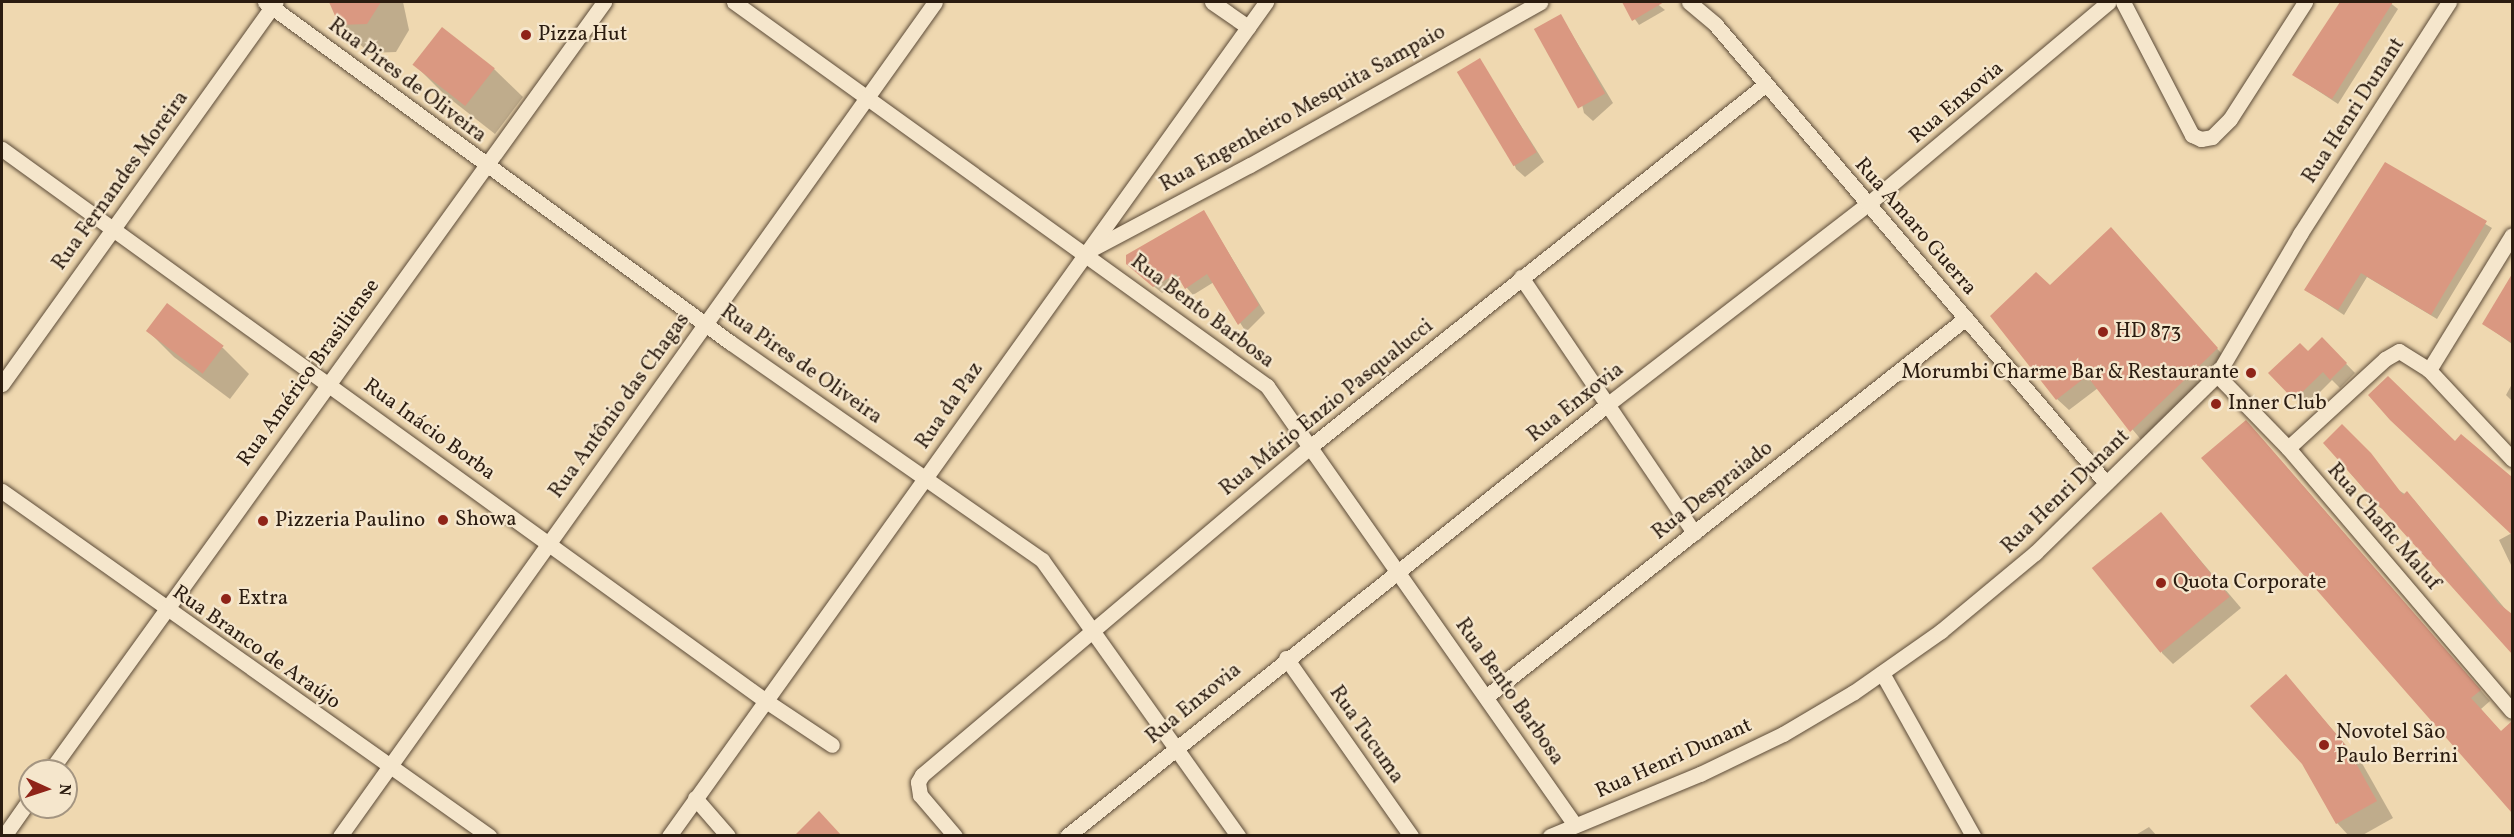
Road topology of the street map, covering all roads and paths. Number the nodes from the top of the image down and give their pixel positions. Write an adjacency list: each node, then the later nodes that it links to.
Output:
1 (604, 2): 17 (street, Rua Américo Brasiliense)
2 (734, 2): 15 (street, Rua Bento Barbosa)
3 (935, 2): 15 (street, Rua Antônio das Chagas)
4 (1212, 2): 13 (street)
5 (1266, 2): 13 (street, Rua da Paz)
6 (1540, 2): 21 (street, Rua Engenheiro Mesquita Sampaio)
7 (1689, 2): 14 (street, Rua Amaro Guerra)
8 (2109, 2): 18 (street, Rua Enxovia)
9 (2123, 2): 10 (street)
10 (2305, 2)
11 (2449, 2): 26 (street, Rua Henri Dunant)
12 (271, 3): 17 (street, Rua Pires de Oliveira); 19 (street, Rua Fernandes Moreira)
13 (1248, 27): 21 (street, Rua da Paz)
14 (1766, 84): 18 (street, Rua Amaro Guerra); 22 (street, Rua Mário Enzio Pasqualucci)
15 (868, 96): 21 (street, Rua Bento Barbosa); 24 (street, Rua Antônio das Chagas)
16 (2, 149): 19 (street, Rua Inácio Borba)
17 (486, 166): 24 (street, Rua Pires de Oliveira); 27 (street, Rua Américo Brasiliense)
18 (1868, 204): 23 (street, Rua Amaro Guerra); 29 (street, Rua Enxovia)
19 (114, 228): 27 (street, Rua Inácio Borba); 28 (street, Rua Fernandes Moreira)
20 (2512, 236): 25 (street)
21 (1086, 252): 30 (street, Rua Bento Barbosa); 33 (street, Rua da Paz)
22 (1521, 277): 29 (street); 30 (street, Rua Mário Enzio Pasqualucci)
23 (1966, 318): 34 (street, Rua Amaro Guerra); 36 (street, Rua Despraiado)
24 (705, 323): 33 (street, Rua Pires de Oliveira); 37 (street, Rua Antônio das Chagas)
25 (2429, 369): 31 (street); 32 (street)
26 (2217, 375): 31 (street, Rua Chafic Maluf); 34 (street, Rua Henri Dunant)
27 (328, 382): 37 (street, Rua Inácio Borba); 39 (street, Rua Américo Brasiliense)
28 (2, 384)
29 (1608, 404): 36 (street); 38 (street, Rua Enxovia)
30 (1311, 446): 38 (street, Rua Bento Barbosa); 40 (street, Rua Mário Enzio Pasqualucci)
31 (2288, 448): 45 (street, Rua Chafic Maluf)
32 (2512, 459)
33 (924, 479): 40 (street, Rua Pires de Oliveira); 44 (street, Rua da Paz)
34 (2106, 483): 42 (street, Rua Henri Dunant)
35 (2, 491): 39 (street, Rua Branco de Araújo)
36 (1694, 533): 43 (street, Rua Despraiado)
37 (547, 543): 44 (street, Rua Inácio Borba); 49 (street, Rua Antônio das Chagas)
38 (1398, 570): 41 (street, Rua Enxovia); 43 (street, Rua Bento Barbosa)
39 (166, 610): 48 (street, Rua Américo Brasiliense); 49 (street, Rua Branco de Araújo)
40 (1095, 630): 47 (street, Rua Pires de Oliveira); 58 (street, Rua Mário Enzio Pasqualucci)
41 (1286, 658): 47 (street, Rua Enxovia); 61 (street, Rua Tucuma)
42 (1882, 673): 52 (street, Rua Henri Dunant); 63 (street)
43 (1487, 696): 52 (street, Rua Bento Barbosa)
44 (766, 701): 46 (street, Rua Inácio Borba); 50 (street, Rua da Paz)
45 (2512, 711)
46 (832, 745)
47 (1176, 745): 59 (street, Rua Enxovia); 60 (street, Rua Pires de Oliveira)
48 (59, 759)
49 (388, 767): 54 (street, Rua Antônio das Chagas); 55 (street, Rua Branco de Araújo)
50 (695, 798): 56 (street, Rua da Paz); 57 (street)
51 (18, 816): 53 (street)
52 (1575, 825): 62 (street, Rua Henri Dunant)
53 (4, 836)
54 (340, 836)
55 (489, 836)
56 (669, 836)
57 (728, 836)
58 (955, 836)
59 (1067, 836)
60 (1238, 836)
61 (1411, 836)
62 (1550, 836)
63 (1973, 836)

